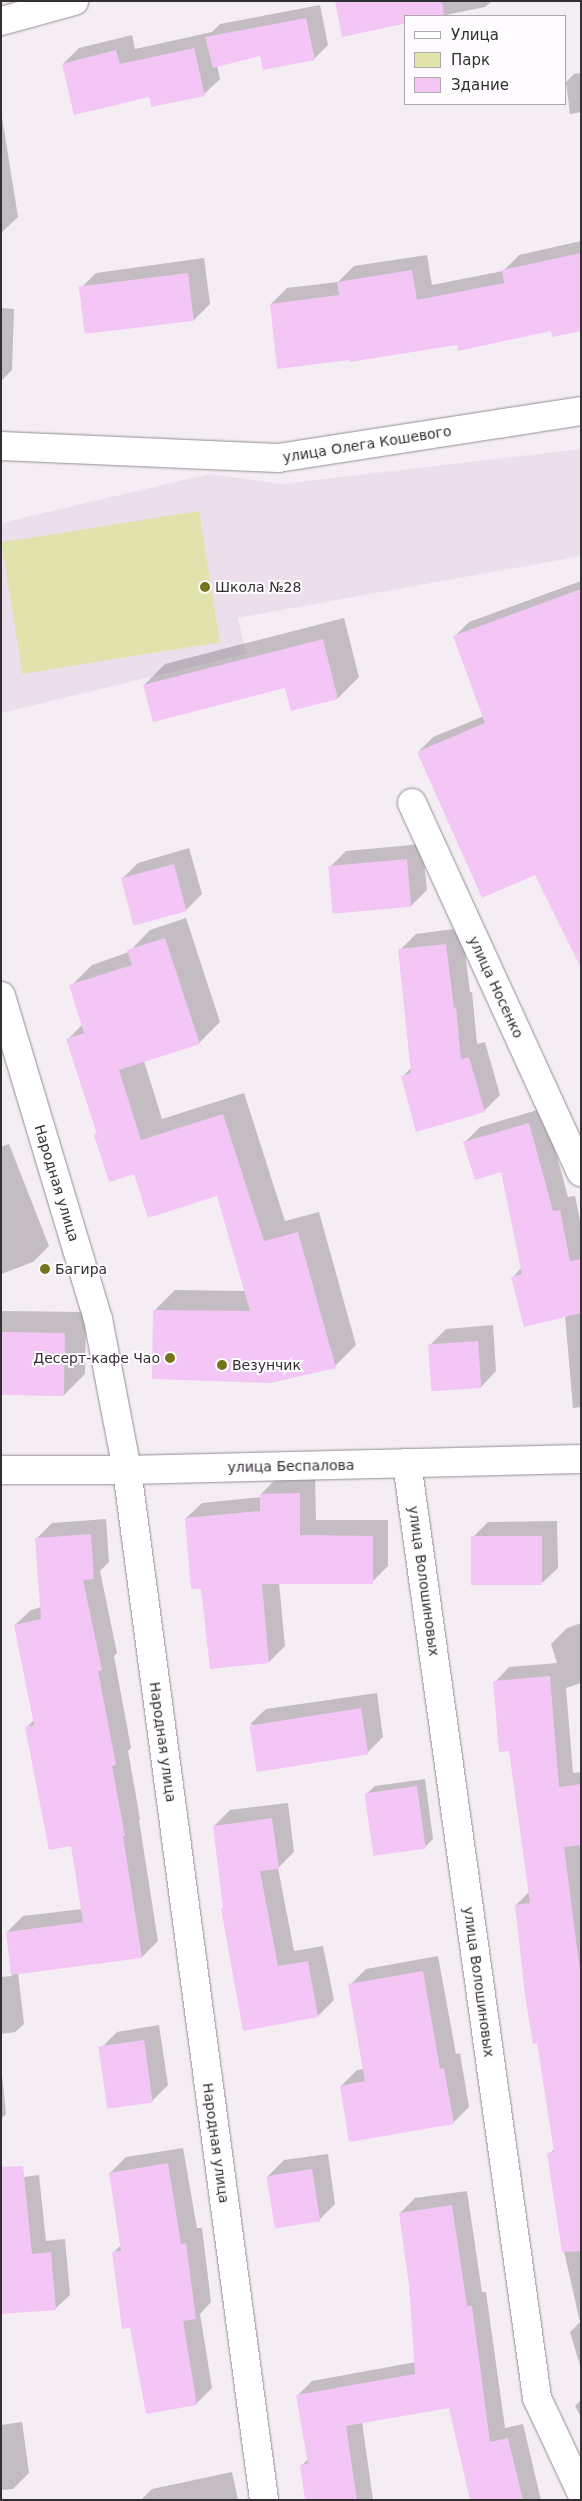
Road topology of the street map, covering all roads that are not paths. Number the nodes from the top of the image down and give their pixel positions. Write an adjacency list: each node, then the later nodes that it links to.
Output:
1 (74, 1): 2 (street)
2 (1, 21)
3 (581, 412): 4 (street, улица Олега Кошевого)
4 (1, 446)
5 (412, 803): 7 (street, улица Носенко)
6 (1, 996): 11 (street, Народная улица)
7 (581, 1172)
8 (581, 1460): 9 (street, улица Беспалова)
9 (407, 1463): 11 (street, улица Беспалова); 12 (street, улица Волошиновых)
10 (1, 1470): 11 (street, улица Беспалова)
11 (127, 1470): 13 (street, Народная улица)
12 (581, 2492)
13 (264, 2500)

